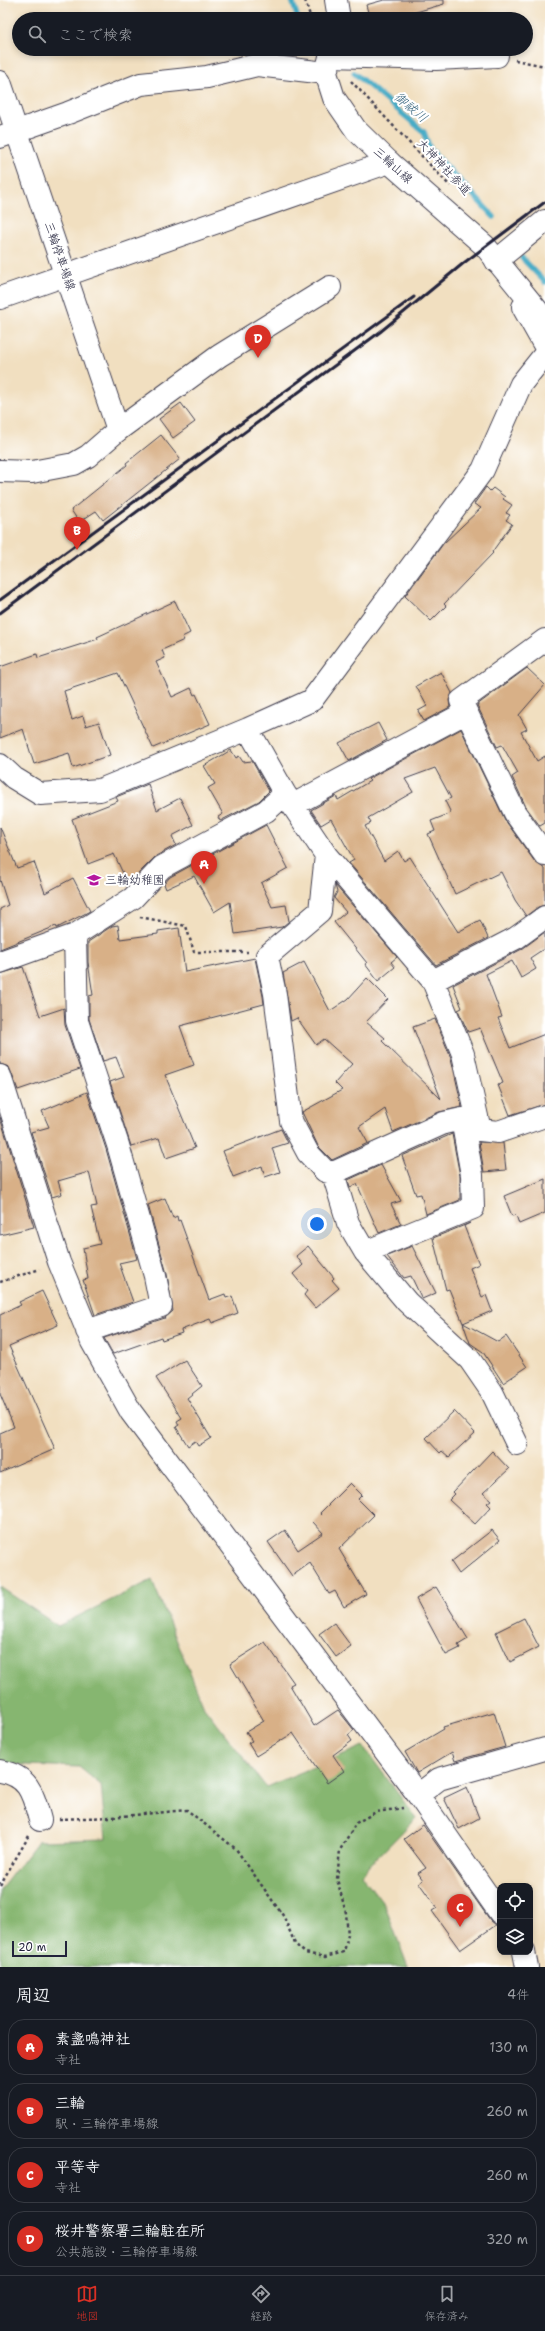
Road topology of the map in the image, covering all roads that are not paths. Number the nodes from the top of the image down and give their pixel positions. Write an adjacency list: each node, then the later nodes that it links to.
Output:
1 (336, 0): 2 (street)
2 (338, 12)
3 (497, 56): 4 (street)
4 (329, 59): 6 (street); 7 (street, 三輪山線)
5 (0, 82): 6 (street, 三輪停車場線)
6 (8, 134): 10 (street, 三輪停車場線)
7 (389, 162): 9 (street, 三輪山線); 10 (street)
8 (545, 221): 9 (street)
9 (496, 261): 13 (street, 三輪山線); 14 (street, 三輪山線)
10 (66, 274): 12 (street); 16 (street, 三輪停車場線)
11 (330, 287): 16 (street)
12 (0, 298)
13 (545, 320)
14 (545, 346)
15 (545, 354): 20 (street)
16 (118, 430): 17 (street)
17 (1, 468)
18 (545, 640): 19 (street)
19 (465, 713): 22 (street); 24 (street)
20 (248, 729): 21 (street); 22 (street)
21 (0, 765)
22 (289, 800): 23 (street); 26 (street)
23 (326, 855): 28 (street); 32 (street)
24 (545, 855)
25 (545, 917): 28 (street)
26 (75, 935): 27 (street); 34 (street)
27 (0, 962)
28 (433, 981): 31 (street)
29 (0, 1076): 34 (street)
30 (545, 1116): 31 (street)
31 (470, 1119): 32 (street); 33 (street)
32 (333, 1173): 33 (street)
33 (365, 1252): 35 (street)
34 (87, 1331): 38 (street)
35 (517, 1444)
36 (545, 1749): 38 (street)
37 (0, 1771): 39 (street)
38 (421, 1800): 40 (street)
39 (40, 1820)
40 (497, 1909)
41 (525, 1955): 42 (street)
42 (527, 1967)

